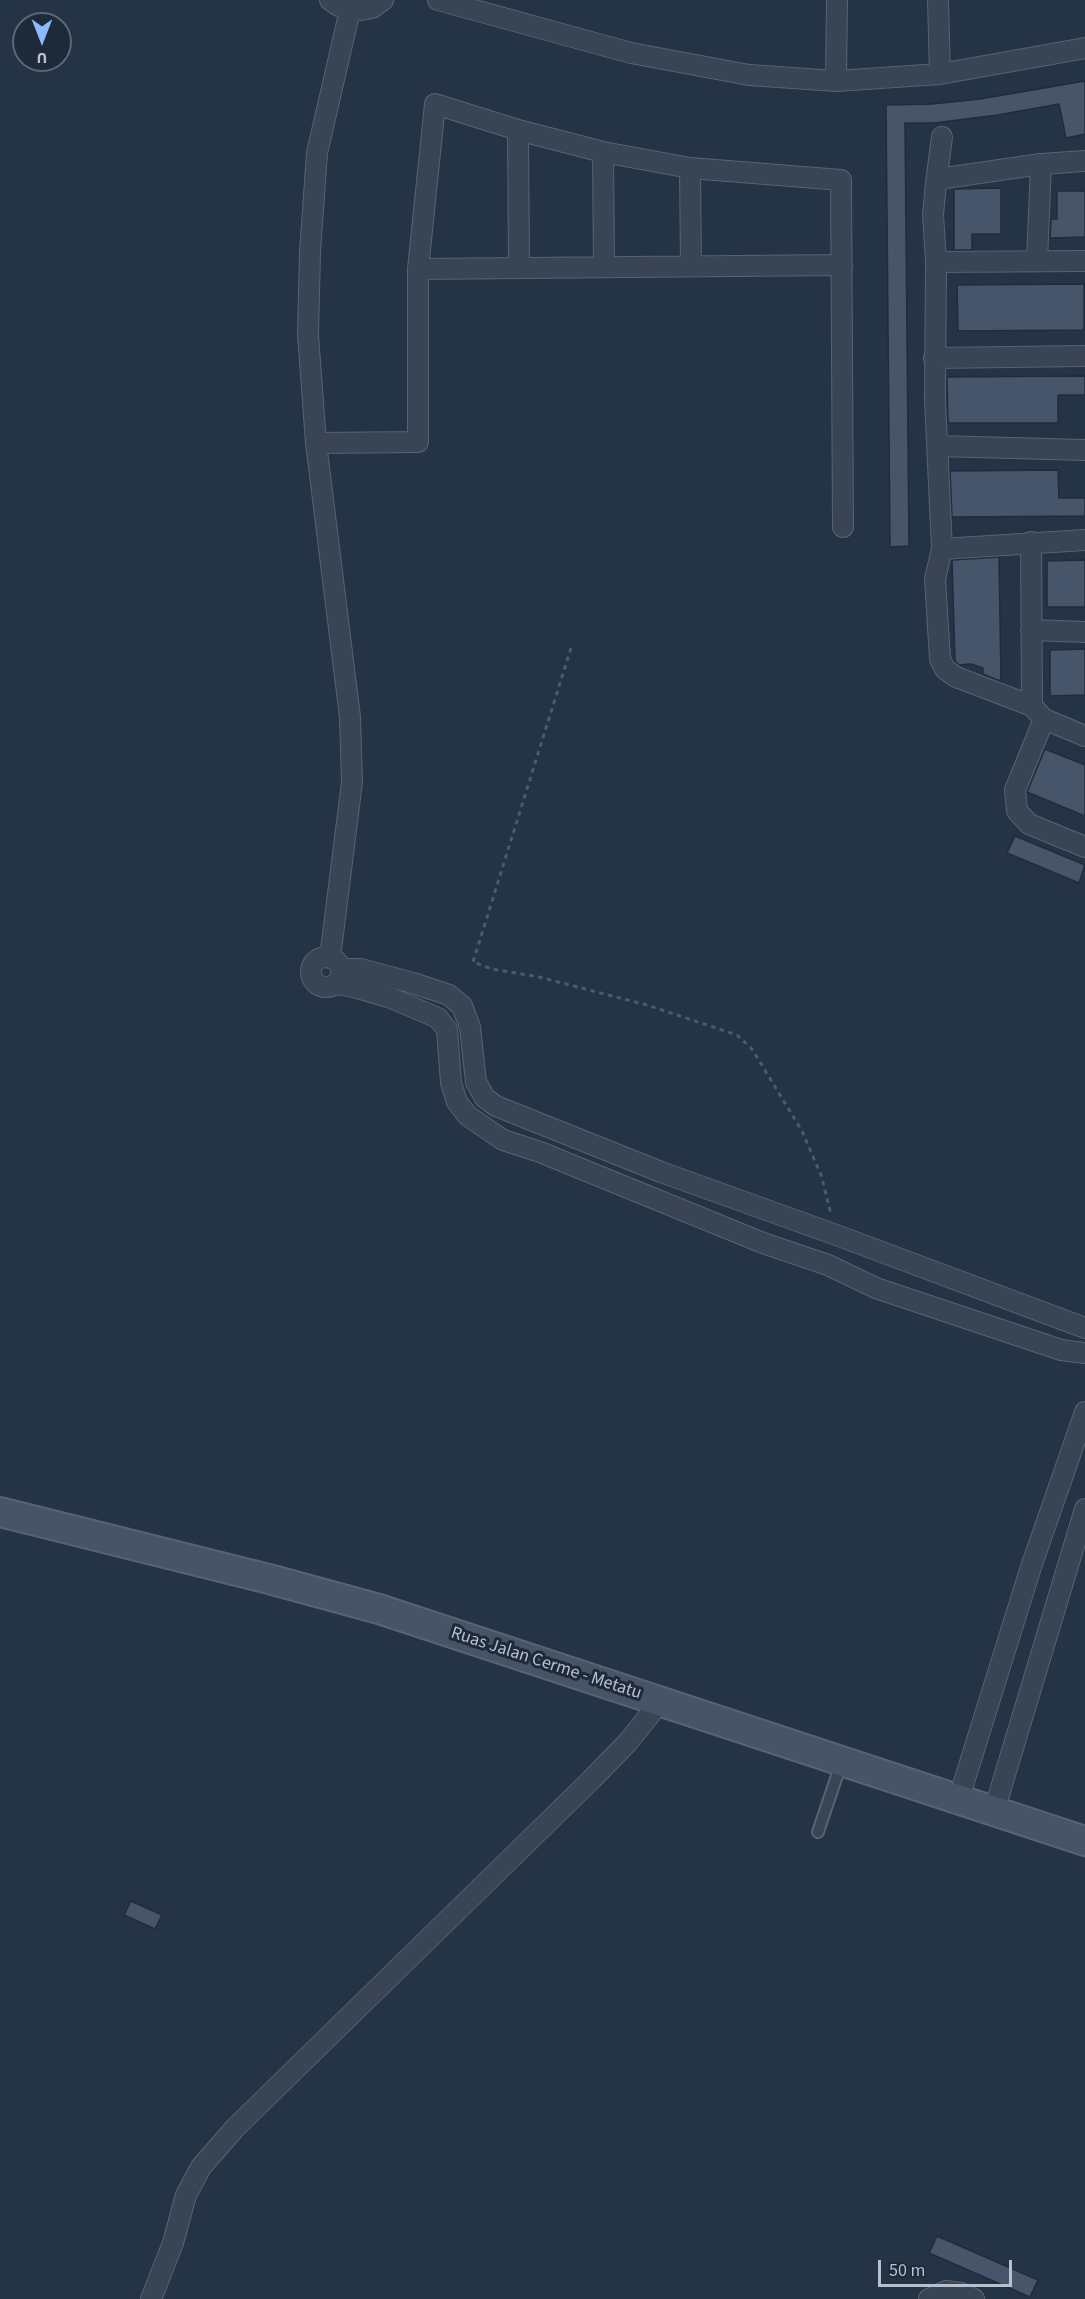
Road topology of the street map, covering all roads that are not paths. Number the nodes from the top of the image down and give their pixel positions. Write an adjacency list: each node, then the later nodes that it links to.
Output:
1 (330, 0): 6 (street)
2 (383, 0): 6 (street)
3 (438, 0): 9 (street)
4 (837, 0): 9 (street)
5 (938, 0): 8 (street)
6 (350, 10): 27 (street)
7 (1085, 48): 8 (street)
8 (940, 74): 9 (street)
9 (836, 81)
10 (518, 130): 12 (street); 23 (street); 24 (street)
11 (942, 137): 16 (street)
12 (603, 152): 15 (street); 22 (street)
13 (1085, 161): 14 (street)
14 (1041, 164): 16 (street); 17 (street)
15 (690, 168): 20 (street); 21 (street)
16 (936, 183): 19 (street)
17 (1037, 261): 18 (street); 19 (street)
18 (1085, 261)
19 (936, 262): 26 (street)
20 (842, 265): 21 (street); 30 (street)
21 (691, 266): 22 (street)
22 (604, 267): 23 (street)
23 (519, 268): 24 (street)
24 (418, 269): 27 (street)
25 (1085, 356): 26 (street)
26 (934, 358): 28 (street)
27 (316, 443): 39 (street)
28 (937, 446): 29 (street); 33 (street)
29 (1085, 450)
30 (843, 527)
31 (1085, 540): 32 (street)
32 (1031, 542): 33 (street); 34 (street)
33 (942, 549): 36 (street)
34 (1031, 630): 35 (street); 36 (street)
35 (1085, 632)
36 (1038, 713): 37 (street); 38 (street)
37 (1079, 730)
38 (1085, 847)
39 (335, 970): 40 (street); 41 (street)
40 (838, 1236): 41 (street); 42 (street)
41 (828, 1266): 43 (street)
42 (1085, 1328)
43 (1085, 1353)
44 (1085, 1412): 47 (street)
45 (1085, 1509): 48 (street)
46 (0, 1512): 49 (main road, Ruas Jalan Cerme - Metatu)
47 (1031, 1567): 48 (street); 51 (street)
48 (1064, 1575): 52 (street)
49 (660, 1702): 50 (main road, Ruas Jalan Cerme - Metatu); 55 (street)
50 (842, 1761): 51 (main road, Ruas Jalan Cerme - Metatu); 53 (lane)
51 (958, 1798): 52 (main road, Ruas Jalan Cerme - Metatu)
52 (994, 1811): 54 (main road, Ruas Jalan Cerme - Metatu)
53 (818, 1832)
54 (1085, 1841)
55 (151, 2299)
56 (929, 2299): 57 (street)
57 (974, 2299)

